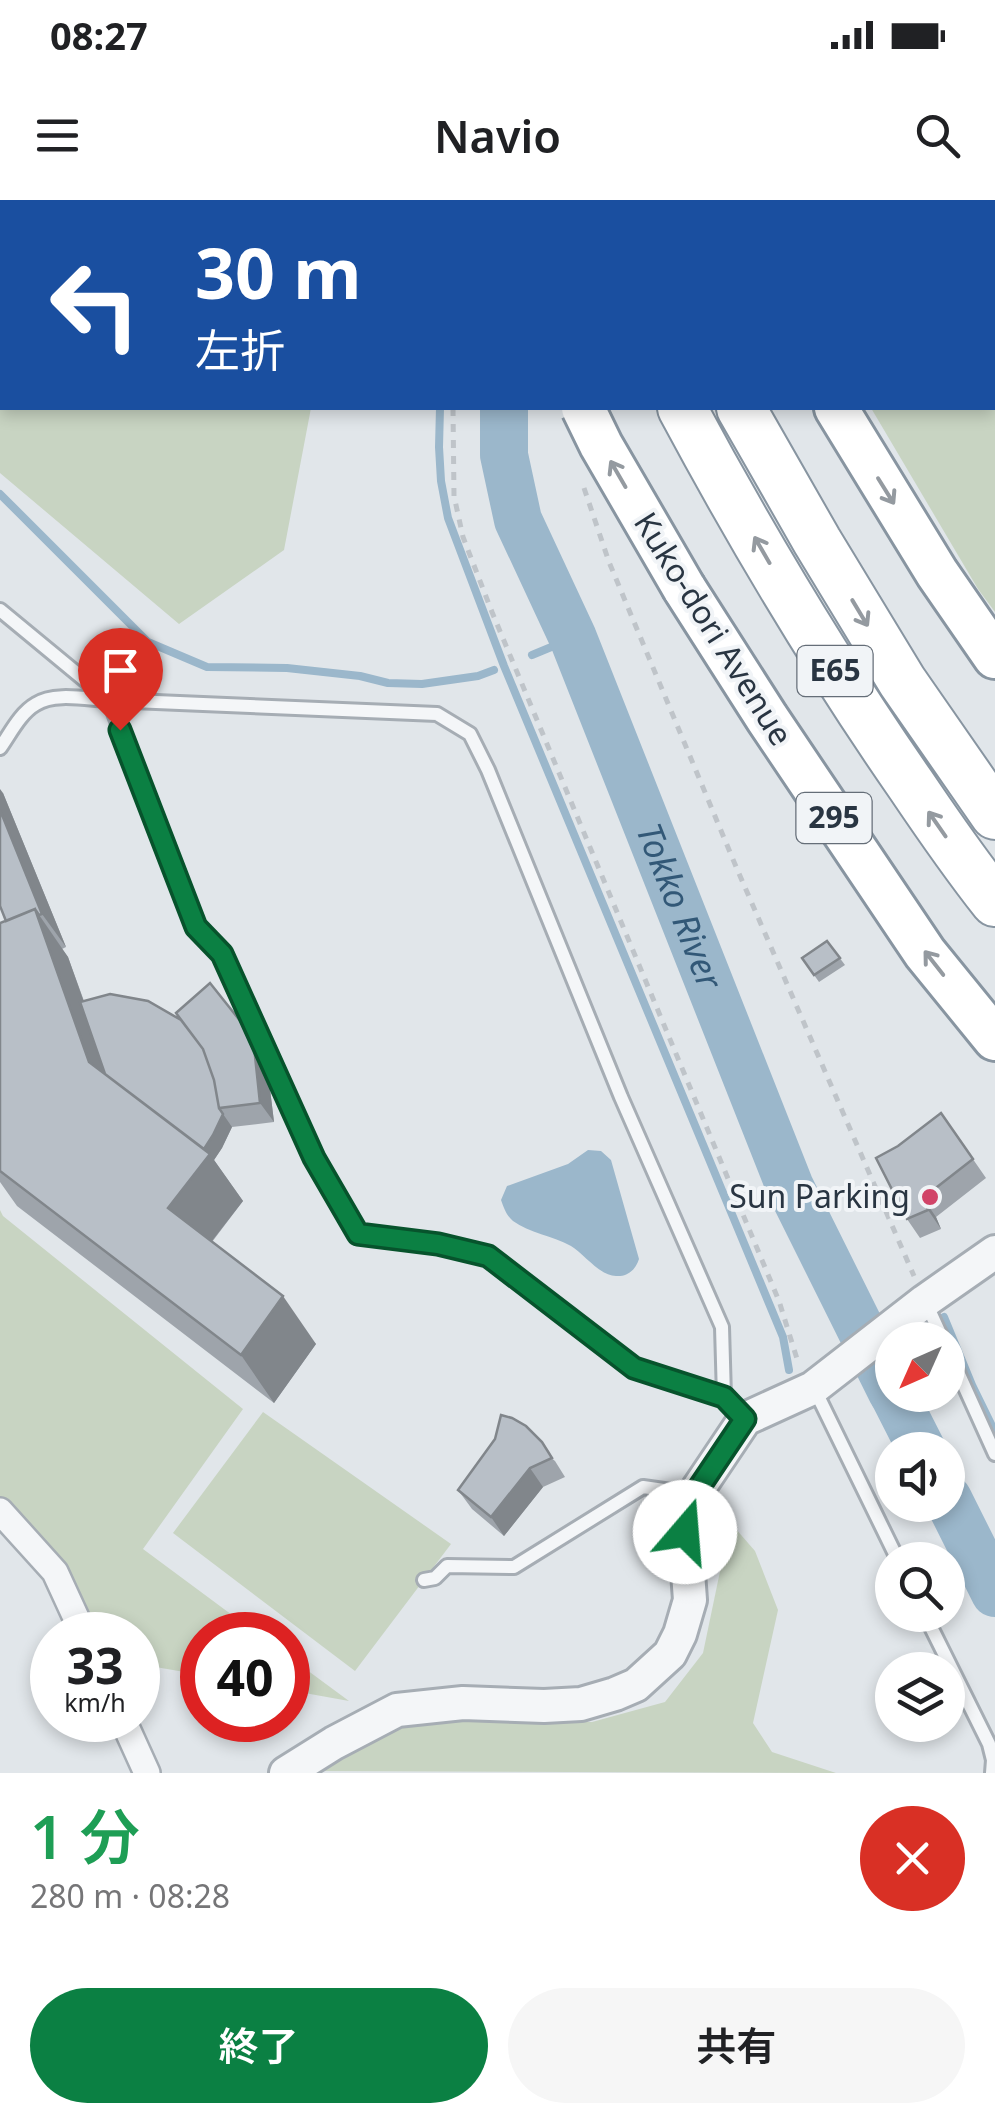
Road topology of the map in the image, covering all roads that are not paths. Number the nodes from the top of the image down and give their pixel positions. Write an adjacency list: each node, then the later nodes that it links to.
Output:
1 (584, 410): 11 (highway, Kuko-dori Avenue / 295, one-way to 1, bridge)
2 (742, 410): 9 (highway, E65, one-way to 9)
3 (837, 410): 6 (highway, one-way to 6)
4 (687, 418): 10 (highway, E65, one-way to 4)
5 (0, 610): 7 (lane)
6 (995, 657)
7 (108, 700): 8 (lane); 17 (lane); 17 (lane)
8 (0, 748)
9 (995, 815)
10 (995, 902)
11 (995, 1039)
12 (995, 1252): 13 (street)
13 (920, 1306): 14 (lane); 15 (street)
14 (931, 1322)
15 (818, 1384): 17 (street); 21 (lane)
16 (965, 1388): 18 (lane)
17 (734, 1408): 19 (street)
18 (995, 1454)
19 (694, 1495): 22 (lane); 27 (street)
20 (0, 1511): 23 (street)
21 (890, 1542)
22 (424, 1580)
23 (73, 1612)
24 (933, 1632): 28 (lane)
25 (133, 1742): 26 (street)
26 (147, 1773)
27 (286, 1773)
28 (992, 1773)

